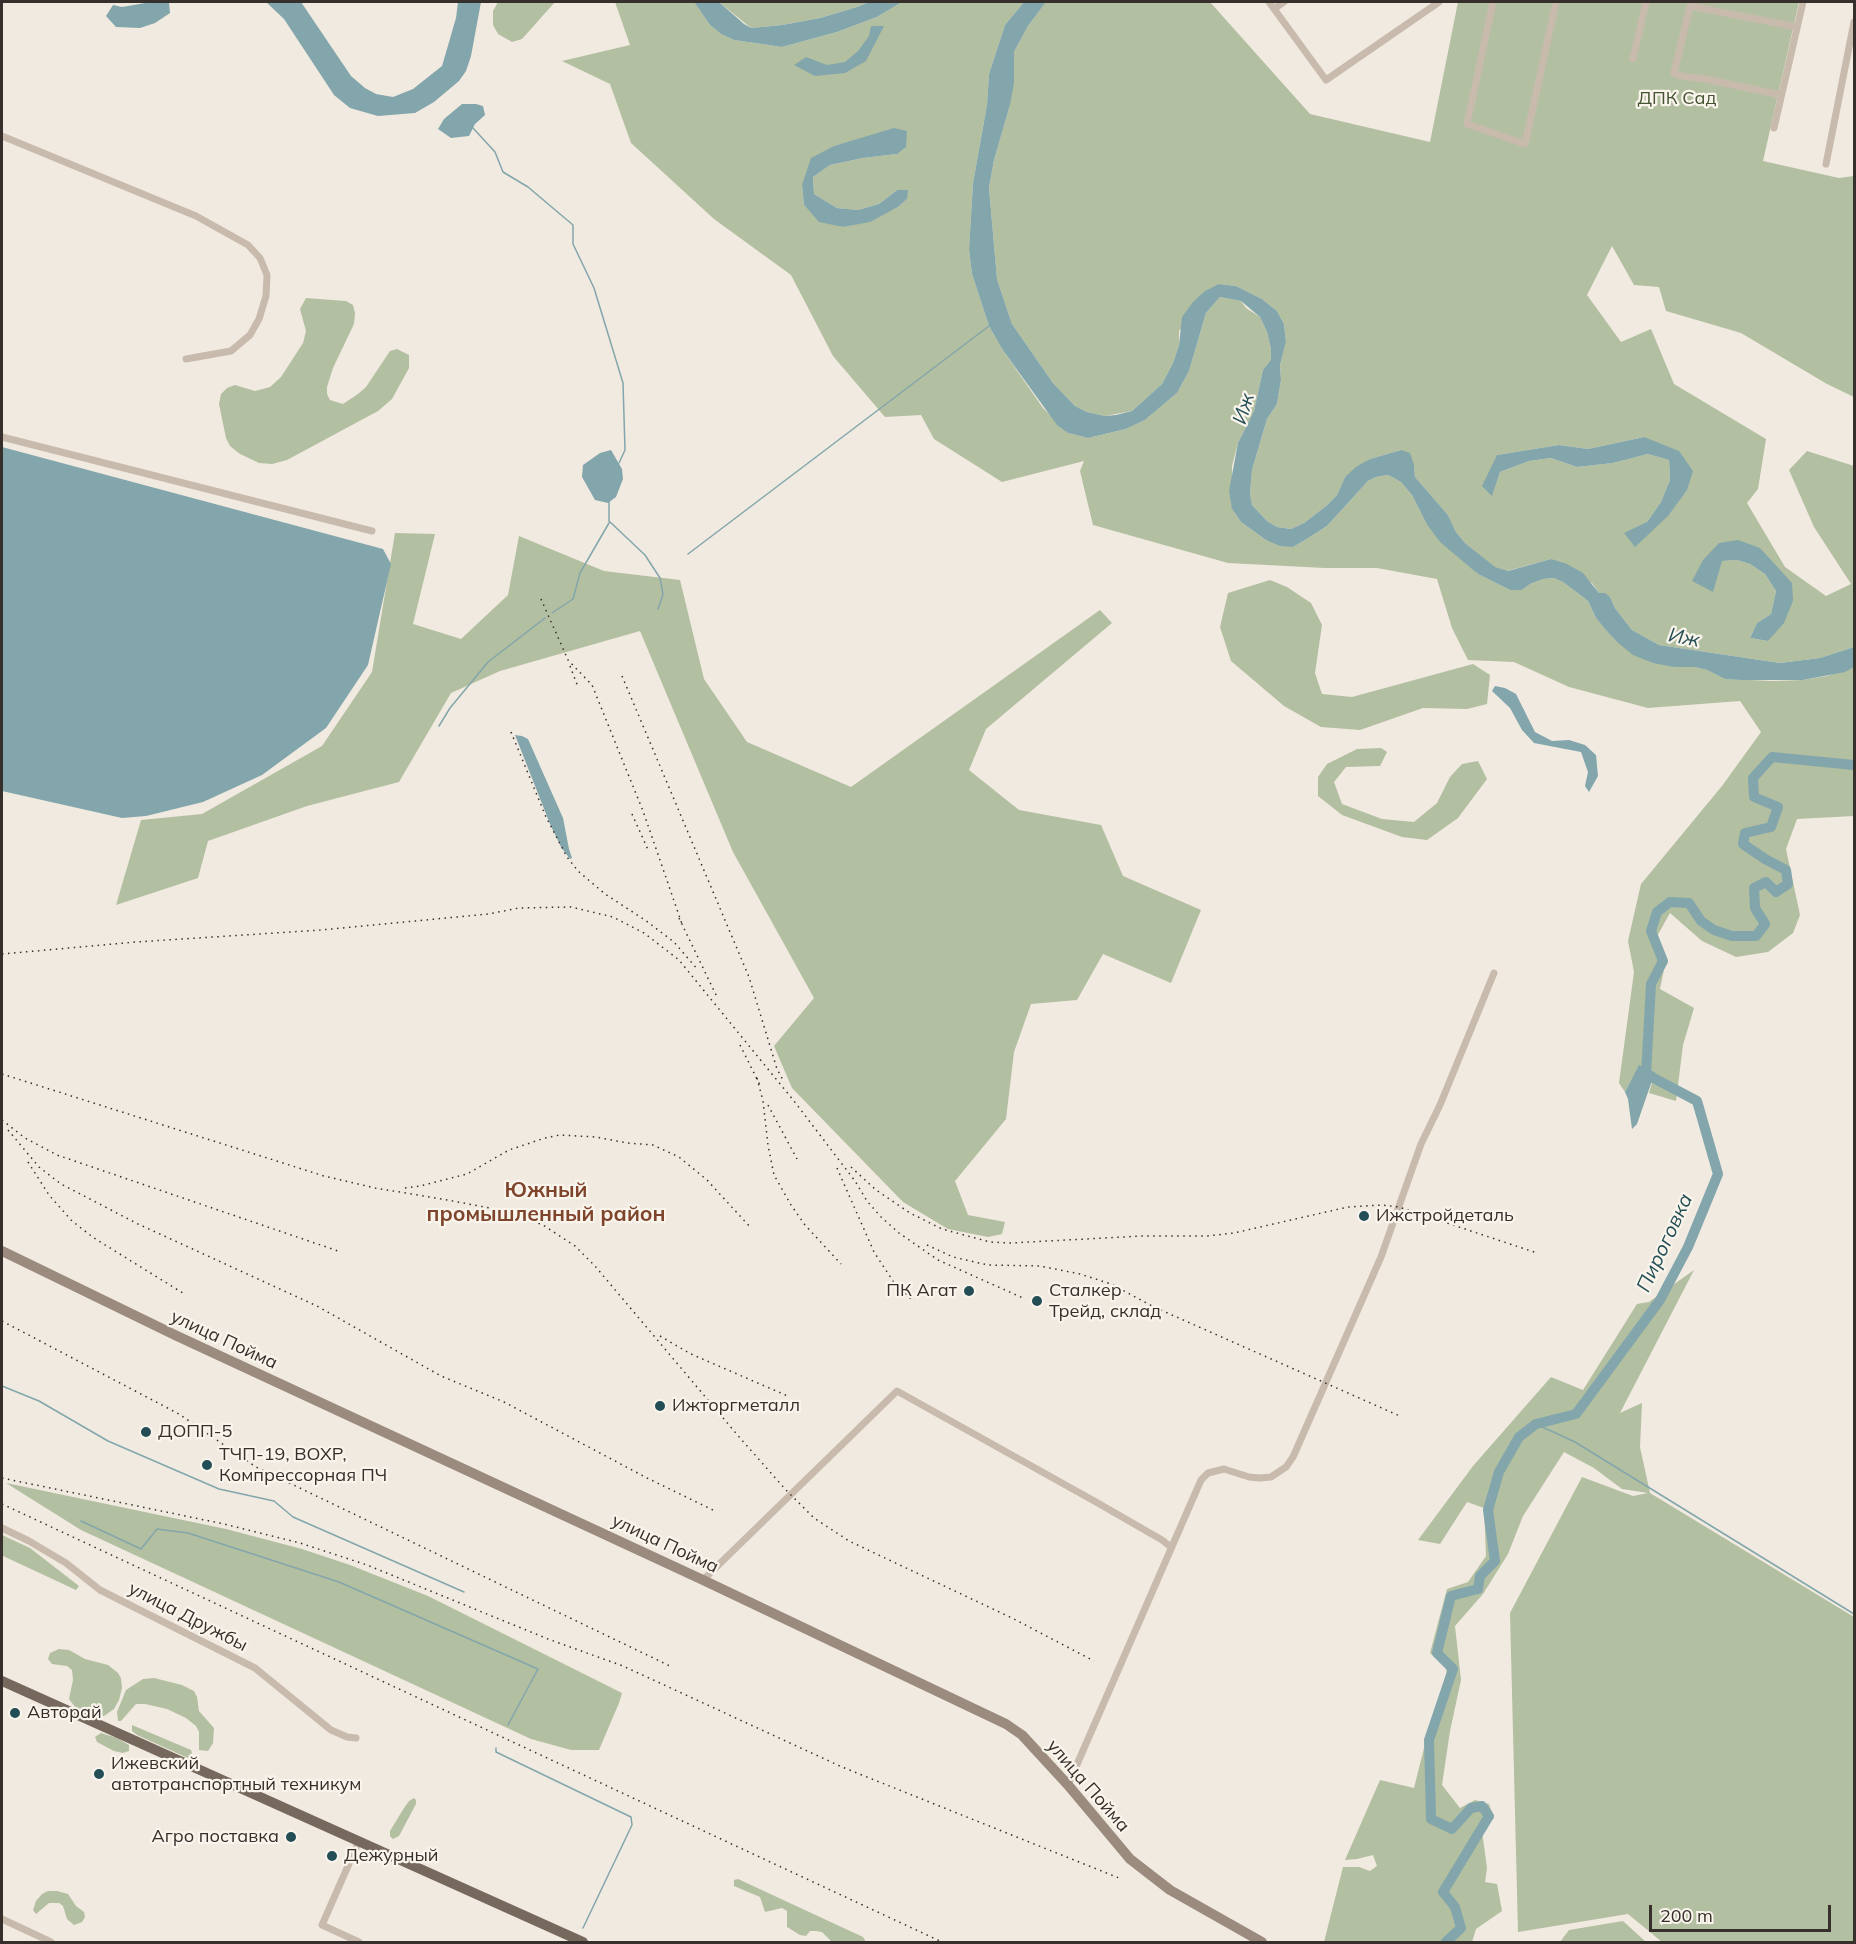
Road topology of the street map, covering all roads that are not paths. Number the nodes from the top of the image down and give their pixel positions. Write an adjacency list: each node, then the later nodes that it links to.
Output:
1 (1269, 2): 9 (street)
2 (1284, 2): 9 (street)
3 (1439, 2): 9 (street)
4 (1493, 2): 5 (street)
5 (1556, 2)
6 (1646, 2): 12 (street)
7 (1803, 2): 11 (street)
8 (1691, 4): 11 (street); 13 (street)
9 (1274, 9)
10 (1854, 22): 16 (street)
11 (1797, 27): 13 (street)
12 (1633, 59)
13 (1781, 95): 14 (street)
14 (1774, 128)
15 (2, 136): 17 (street)
16 (1826, 164)
17 (186, 359)
18 (2, 437): 19 (street)
19 (372, 531)
20 (1494, 973): 23 (street)
21 (2, 1251): 24 (main road, улица Пойма)
22 (2, 1528): 26 (street, улица Дружбы)
23 (1171, 1547): 24 (street); 27 (street)
24 (703, 1580): 27 (main road, улица Пойма)
25 (2, 1681): 28 (main road)
26 (356, 1738)
27 (1068, 1785): 33 (main road, улица Пойма)
28 (359, 1841): 31 (street); 32 (main road)
29 (2, 1919): 30 (street)
30 (51, 1942)
31 (359, 1942)
32 (583, 1942)
33 (1262, 1942)

